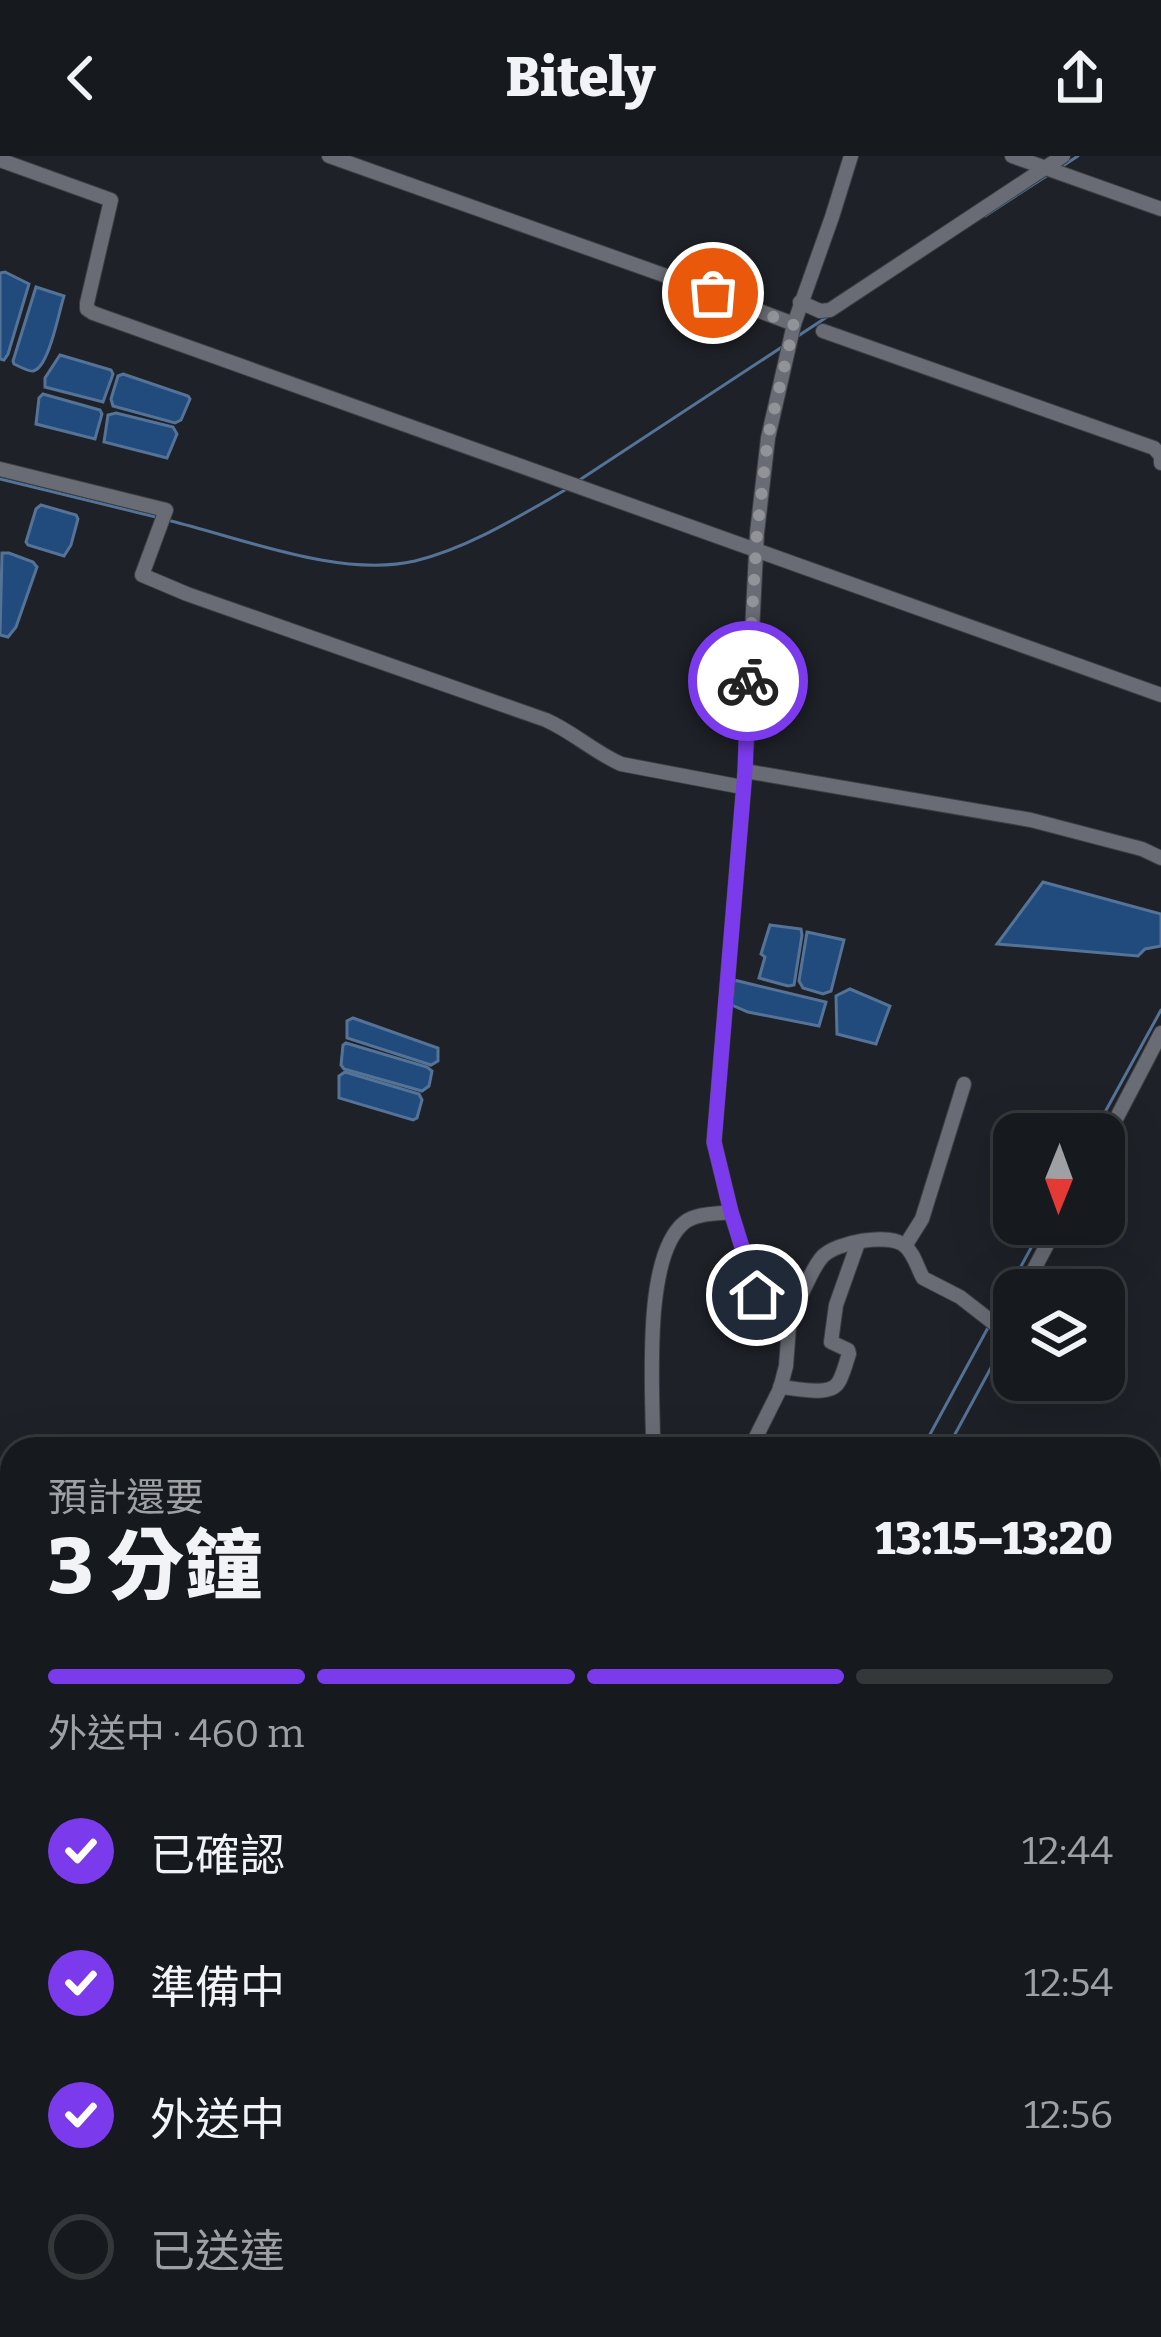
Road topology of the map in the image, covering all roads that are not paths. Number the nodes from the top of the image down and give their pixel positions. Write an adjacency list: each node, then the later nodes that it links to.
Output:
1 (329, 156): 10 (street)
2 (850, 156): 8 (street)
3 (1012, 156): 6 (street)
4 (1063, 156): 6 (street)
5 (0, 160): 13 (street)
6 (1050, 170): 7 (street); 8 (street)
7 (1161, 209)
8 (800, 302): 10 (street)
9 (823, 331): 11 (street)
10 (792, 334): 13 (street)
11 (1161, 463)
12 (0, 469): 15 (street)
13 (756, 551): 14 (street); 15 (street)
14 (1161, 695)
15 (743, 779): 16 (street); 20 (street)
16 (1161, 859)
17 (1161, 1033): 19 (street)
18 (964, 1084): 22 (street)
19 (1119, 1113)
20 (731, 1212): 23 (street); 26 (street)
21 (858, 1243): 22 (street); 23 (street); 25 (street)
22 (905, 1246): 24 (street)
23 (790, 1313): 25 (street)
24 (993, 1322)
25 (780, 1387): 27 (street)
26 (653, 1437)
27 (756, 1437)

